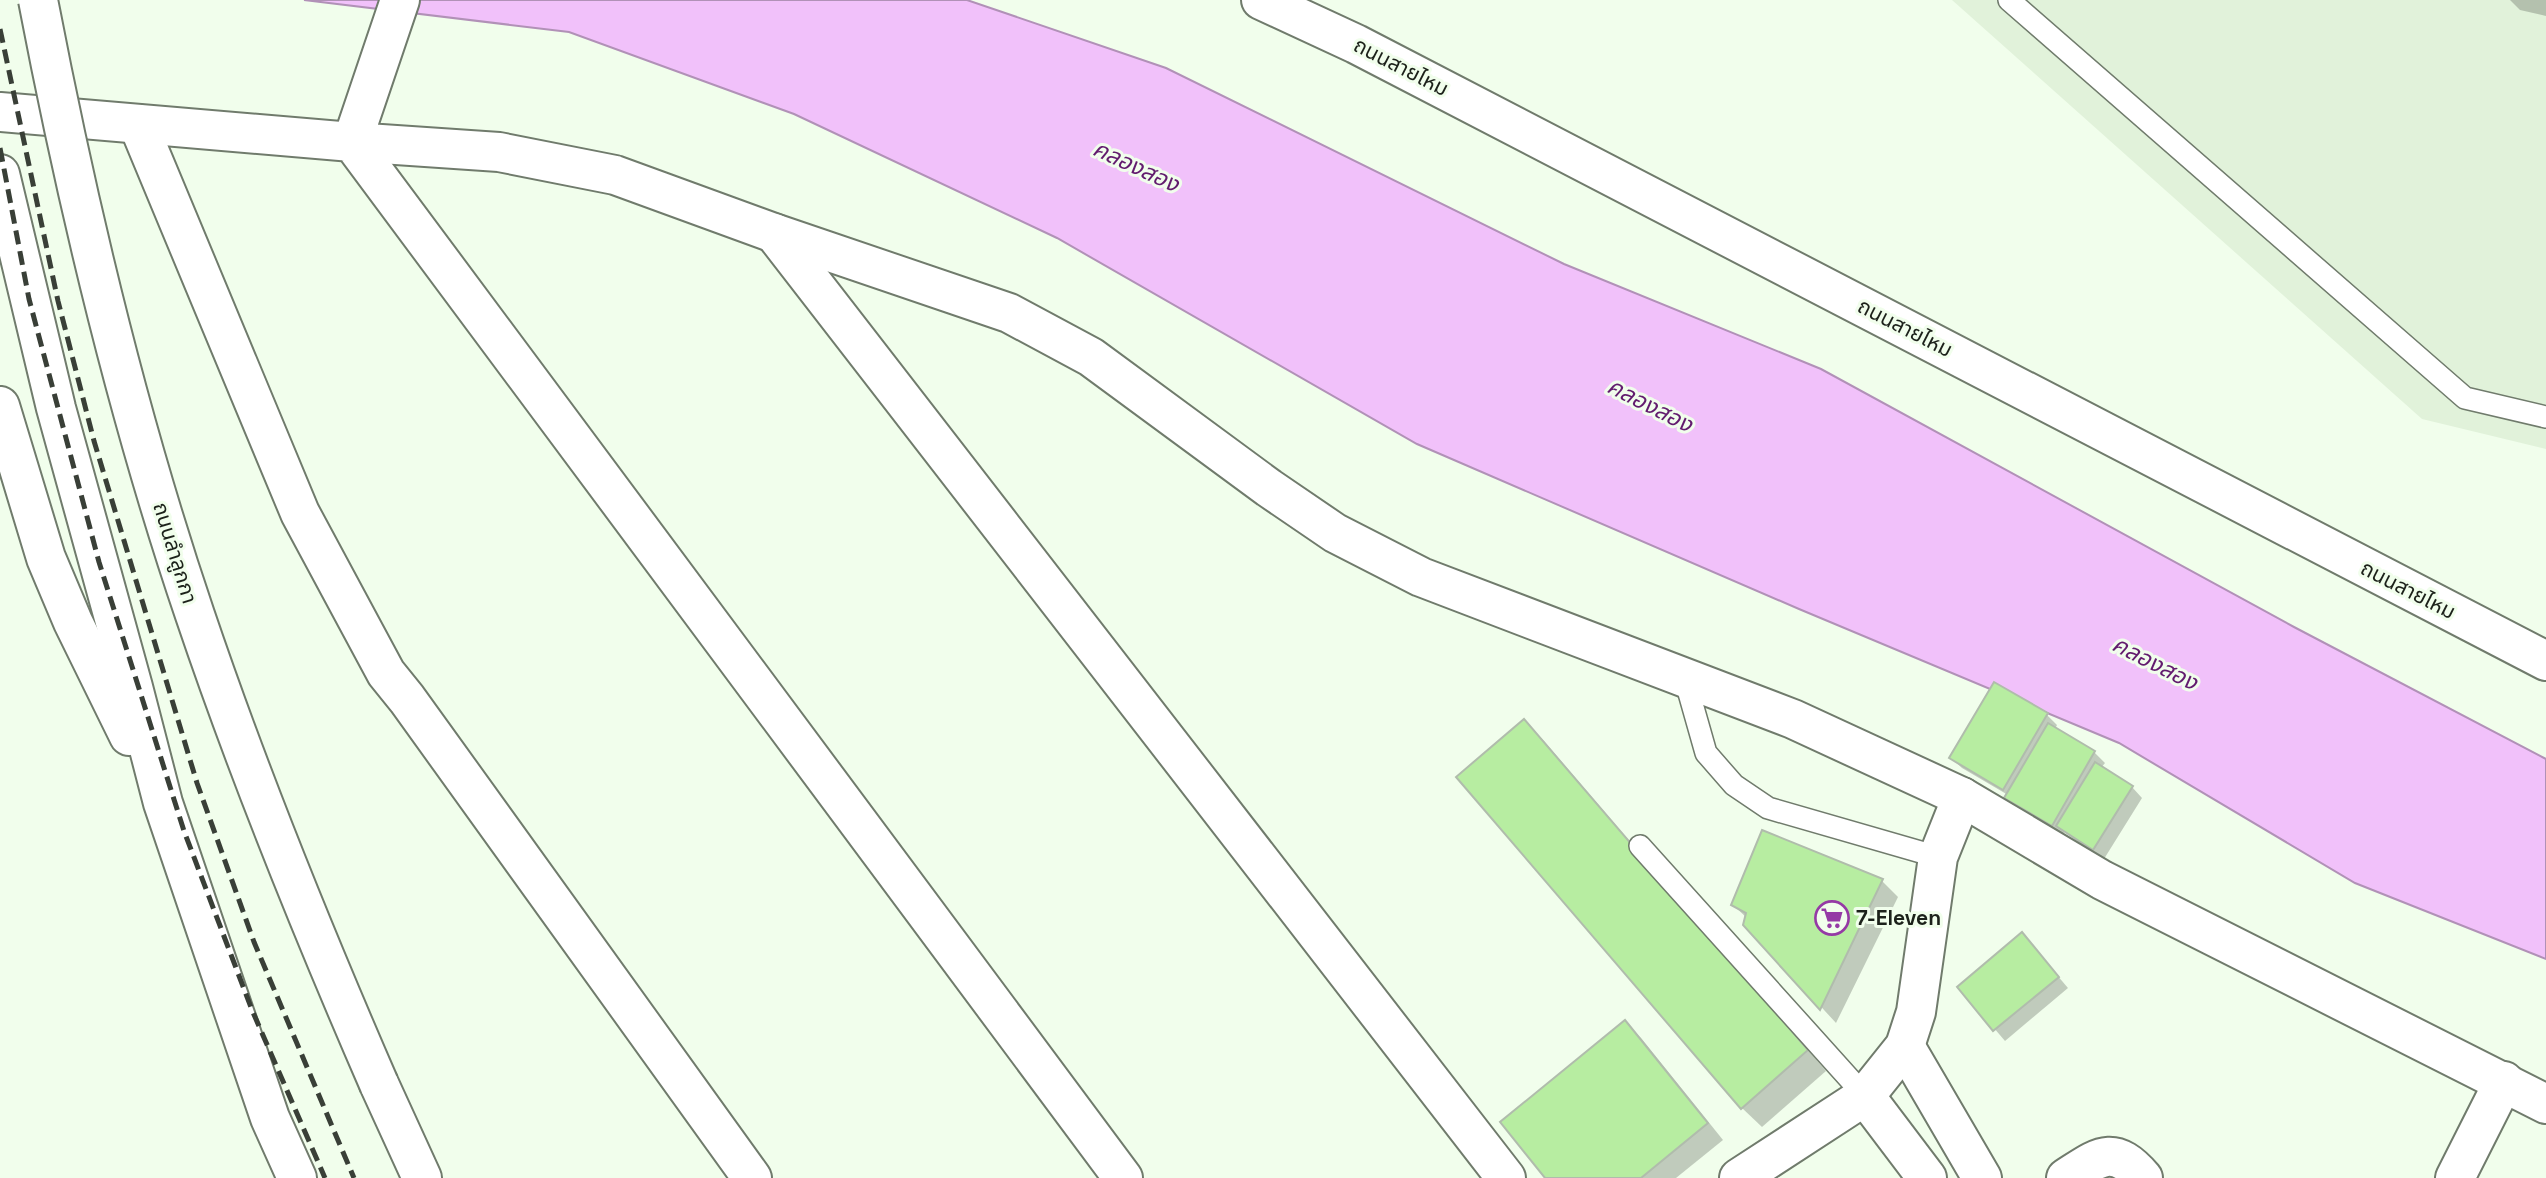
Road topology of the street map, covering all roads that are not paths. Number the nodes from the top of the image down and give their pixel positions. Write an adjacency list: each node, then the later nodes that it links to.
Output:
1 (38, 0): 23 (street, ถนนลำลูกกา, bridge)
2 (400, 0): 7 (street)
3 (1261, 0): 12 (street, ถนนสายไหม)
4 (2009, 0): 11 (lane)
5 (0, 112): 6 (street)
6 (138, 124): 7 (street); 24 (street)
7 (352, 142): 9 (street); 25 (street)
8 (0, 174): 15 (street)
9 (774, 233): 13 (street); 26 (street)
10 (0, 406): 15 (street)
11 (2546, 418)
12 (2546, 661)
13 (1685, 679): 14 (street); 17 (lane)
14 (1962, 797): 17 (street); 19 (street)
15 (163, 803): 22 (street)
16 (1640, 845): 20 (lane)
17 (1938, 857): 18 (street)
18 (1905, 1046): 20 (street); 29 (street)
19 (2504, 1081): 21 (street); 32 (street)
20 (1865, 1096): 27 (street); 28 (street)
21 (2546, 1104)
22 (297, 1178)
23 (422, 1178)
24 (752, 1178)
25 (1123, 1178)
26 (1506, 1178)
27 (1739, 1178)
28 (1927, 1178)
29 (1982, 1178)
30 (2066, 1178): 31 (street)
31 (2143, 1178)
32 (2455, 1178)

